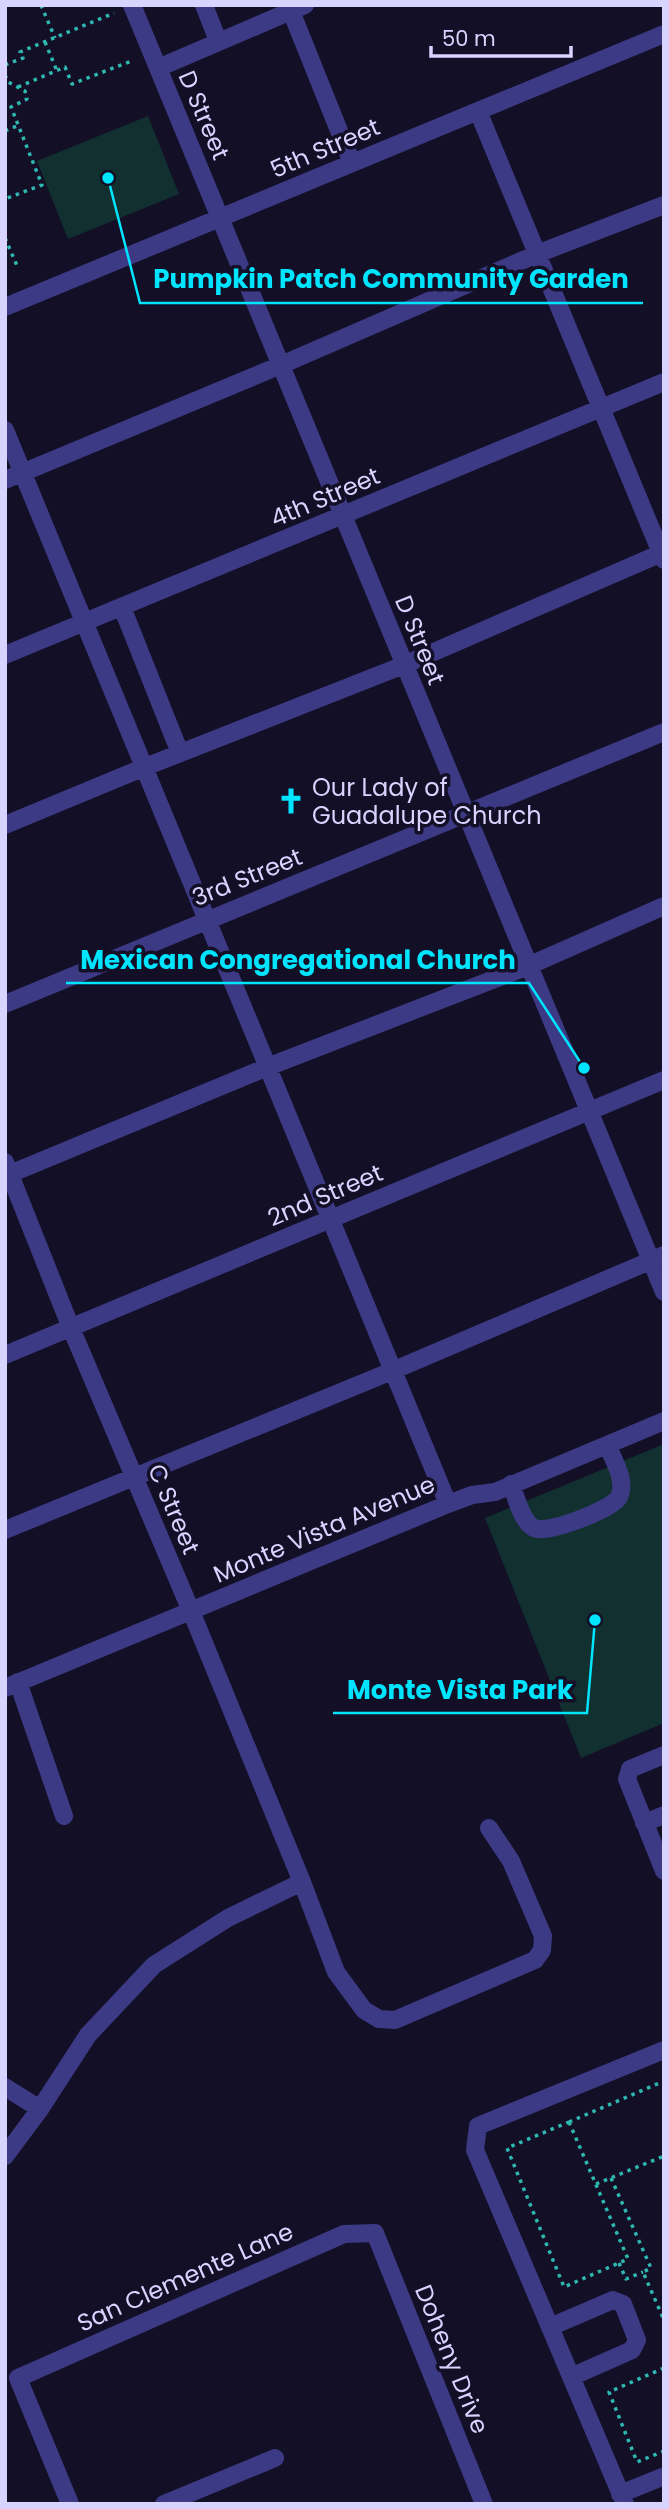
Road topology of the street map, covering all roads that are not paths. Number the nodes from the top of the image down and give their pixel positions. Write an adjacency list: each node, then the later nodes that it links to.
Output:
1 (132, 5): 6 (street, D Street)
2 (204, 5): 5 (street)
3 (298, 8): 5 (street); 8 (street)
4 (664, 34): 7 (street, 5th Street)
5 (218, 41): 6 (street)
6 (158, 68): 10 (street, D Street)
7 (478, 111): 8 (street, 5th Street); 11 (street)
8 (352, 163): 10 (street, 5th Street)
9 (664, 205): 11 (street)
10 (221, 218): 12 (street, 5th Street); 13 (street, D Street)
11 (537, 254): 13 (street); 15 (street)
12 (5, 307)
13 (281, 365): 17 (street); 19 (street, D Street)
14 (664, 382): 15 (street, 4th Street)
15 (601, 408): 19 (street, 4th Street); 20 (street)
16 (5, 430): 17 (street)
17 (23, 472): 18 (street); 22 (street)
18 (5, 480)
19 (343, 516): 21 (street, 4th Street); 24 (street, D Street)
20 (663, 555): 24 (street)
21 (122, 607): 22 (street, 4th Street); 26 (street)
22 (83, 623): 23 (street, 4th Street); 27 (street)
23 (5, 655)
24 (404, 665): 26 (street); 28 (street, D Street)
25 (664, 732): 28 (street, 3rd Street)
26 (180, 753): 27 (street)
27 (145, 767): 29 (street); 31 (street)
28 (466, 814): 31 (street, 3rd Street); 32 (street, D Street)
29 (5, 825)
30 (664, 906): 32 (street)
31 (208, 920): 33 (street, 3rd Street); 34 (street)
32 (528, 966): 34 (street); 36 (street, D Street)
33 (5, 1004)
34 (270, 1066): 37 (street); 38 (street)
35 (664, 1080): 36 (street, 2nd Street)
36 (589, 1112): 38 (street, 2nd Street); 39 (street, D Street)
37 (7, 1171): 41 (street, C Street)
38 (330, 1220): 41 (street, 2nd Street); 43 (street)
39 (657, 1258): 40 (street, D Street); 43 (street)
40 (664, 1292)
41 (71, 1328): 42 (street, 2nd Street); 46 (street, C Street)
42 (5, 1355)
43 (392, 1371): 46 (street); 48 (street)
44 (664, 1421): 45 (street, Monte Vista Avenue)
45 (607, 1445): 47 (street, Monte Vista Avenue); 47 (street)
46 (133, 1476): 49 (street); 50 (street, C Street)
47 (511, 1484): 48 (street, Monte Vista Avenue)
48 (448, 1504): 50 (street, Monte Vista Avenue)
49 (5, 1530)
50 (191, 1611): 51 (street, Monte Vista Avenue); 58 (street, C Street)
51 (12, 1685): 54 (street)
52 (664, 1755): 55 (street)
53 (664, 1815): 55 (street)
54 (64, 1816)
55 (644, 1823): 57 (street)
56 (489, 1828): 58 (street, C Street)
57 (664, 1871)
58 (302, 1882): 61 (street)
59 (664, 2050): 64 (street)
60 (5, 2087): 61 (street)
61 (40, 2109): 62 (street)
62 (5, 2156)
63 (375, 2233): 69 (street, San Clemente Lane); 71 (street, Doheny Drive)
64 (550, 2327): 65 (street); 65 (street)
65 (571, 2377): 68 (street)
66 (275, 2458): 70 (street)
67 (664, 2478): 68 (street)
68 (622, 2499)
69 (70, 2504)
70 (164, 2504)
71 (484, 2504)

